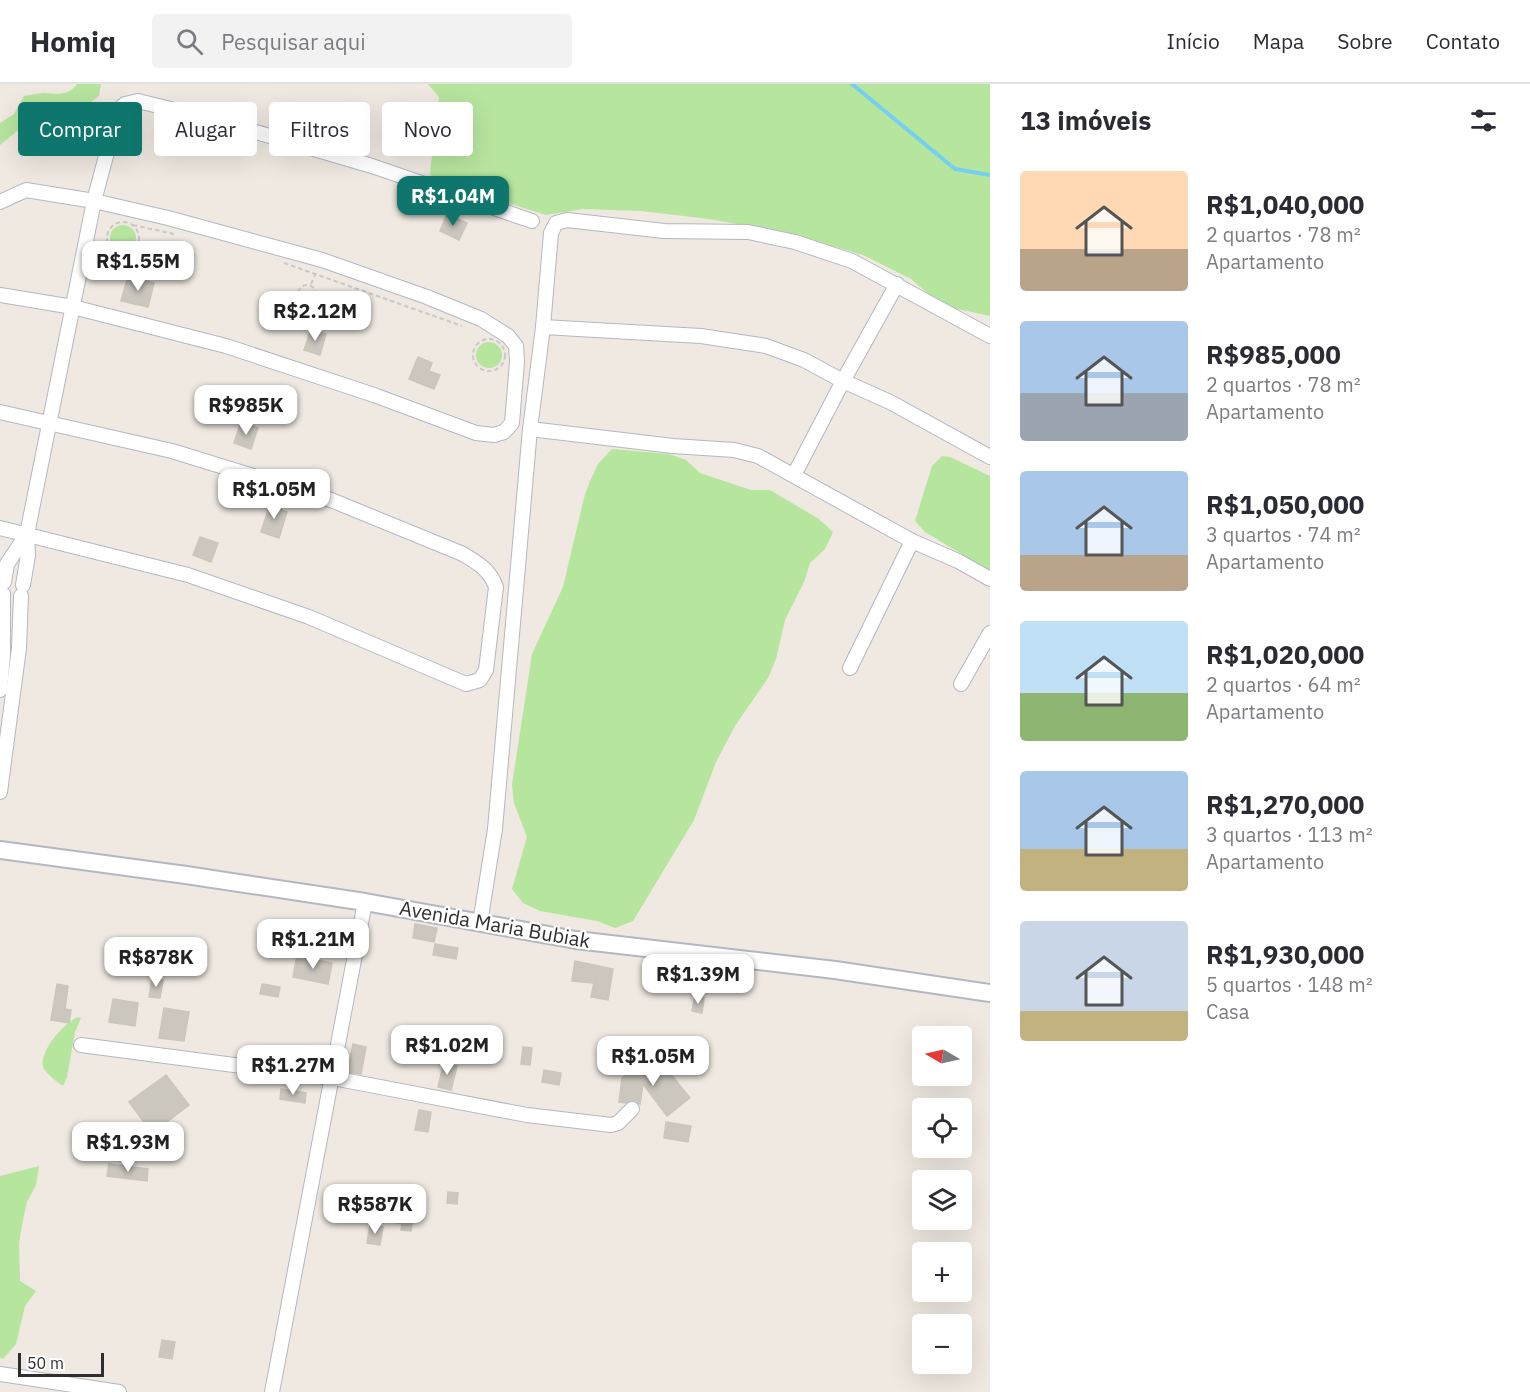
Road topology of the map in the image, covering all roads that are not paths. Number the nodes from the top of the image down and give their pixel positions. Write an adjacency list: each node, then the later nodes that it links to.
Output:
1 (94, 201): 2 (street); 3 (street); 6 (street); 6 (street)
2 (0, 202)
3 (532, 221)
4 (897, 284): 7 (street); 8 (street); 9 (street)
5 (0, 295): 6 (street)
6 (73, 307): 11 (street)
7 (543, 327): 9 (street); 12 (street)
8 (990, 336)
9 (843, 381): 13 (street); 14 (street)
10 (0, 412): 11 (street)
11 (50, 422): 16 (street); 16 (street)
12 (530, 429): 14 (street); 28 (street)
13 (990, 457)
14 (794, 475): 17 (street)
15 (0, 528): 16 (street)
16 (27, 534): 19 (street); 20 (street)
17 (912, 541): 18 (street); 22 (street)
18 (990, 579)
19 (4, 595): 20 (street); 24 (street)
20 (22, 597): 25 (street)
21 (990, 633): 23 (street)
22 (850, 668)
23 (961, 684)
24 (0, 690)
25 (0, 792)
26 (0, 850): 27 (street, Avenida Maria Bubiak)
27 (365, 902): 28 (street, Avenida Maria Bubiak); 31 (street)
28 (480, 923): 29 (street, Avenida Maria Bubiak)
29 (990, 993)
30 (81, 1045): 31 (street)
31 (333, 1078): 32 (street); 35 (street)
32 (632, 1109)
33 (0, 1374): 34 (street)
34 (119, 1392)
35 (272, 1392)

